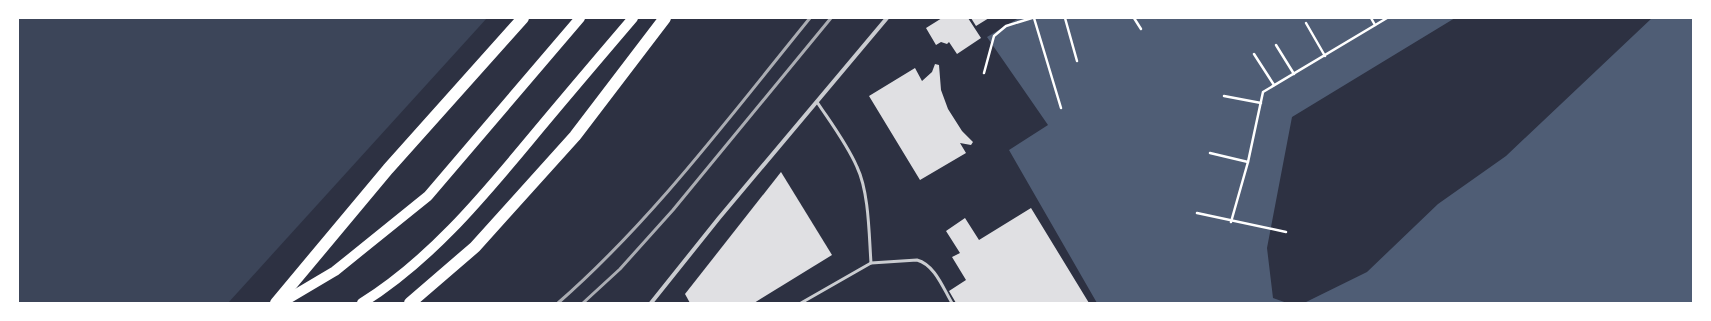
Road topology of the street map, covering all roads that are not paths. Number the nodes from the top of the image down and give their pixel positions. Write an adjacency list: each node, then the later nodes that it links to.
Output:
1 (523, 18): 8 (highway)
2 (580, 18): 9 (main road)
3 (633, 18): 10 (main road)
4 (665, 18): 11 (highway)
5 (887, 18): 6 (street)
6 (817, 102): 7 (lane); 12 (street)
7 (871, 263): 13 (lane); 14 (lane)
8 (276, 303)
9 (281, 303)
10 (362, 303)
11 (410, 303)
12 (651, 303)
13 (801, 303)
14 (952, 303)

